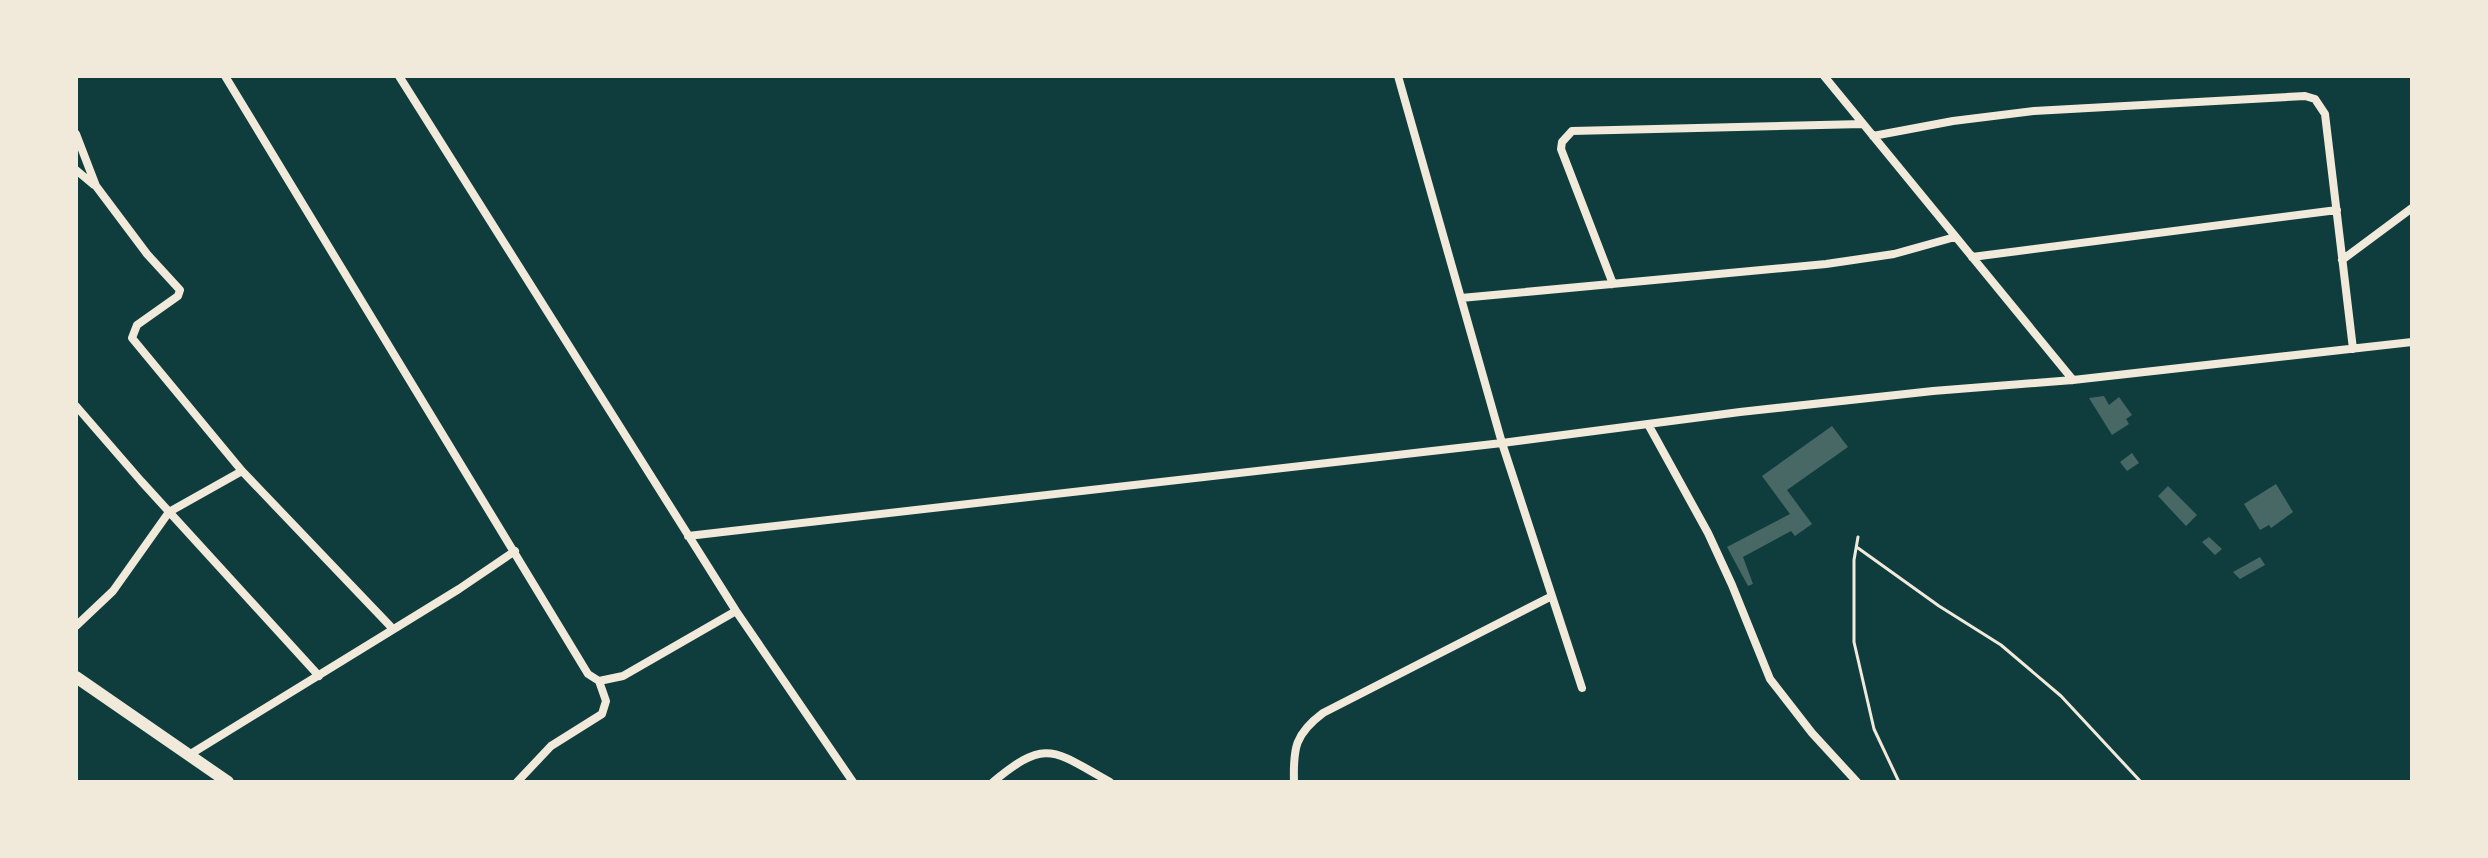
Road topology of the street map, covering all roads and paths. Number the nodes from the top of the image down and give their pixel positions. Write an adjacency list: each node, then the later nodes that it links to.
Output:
1 (225, 76): 28 (street)
2 (399, 76): 25 (street)
3 (1398, 76): 16 (street)
4 (1824, 76): 5 (street)
5 (1863, 124): 7 (street); 15 (street)
6 (76, 134): 9 (street)
7 (1873, 136): 11 (street); 12 (street)
8 (76, 170): 9 (street)
9 (96, 186): 23 (street)
10 (2412, 208): 14 (street)
11 (2337, 210): 13 (street); 14 (street)
12 (1955, 237): 13 (street); 15 (street)
13 (1972, 257): 19 (street)
14 (2342, 260): 18 (street)
15 (1613, 284): 16 (street)
16 (1461, 298): 22 (street)
17 (2412, 342): 18 (street)
18 (2353, 349): 19 (street)
19 (2073, 380): 21 (street)
20 (76, 406): 24 (street)
21 (1649, 426): 22 (street); 44 (street)
22 (1502, 443): 25 (street); 29 (street)
23 (242, 471): 24 (street); 32 (street)
24 (169, 512): 31 (street); 33 (street)
25 (688, 536): 30 (street)
26 (1858, 537): 27 (path)
27 (1858, 548): 45 (path); 46 (path)
28 (515, 551): 32 (street); 35 (street)
29 (1552, 596): 36 (street); 43 (street)
30 (736, 611): 35 (street); 40 (street)
31 (76, 626)
32 (393, 629): 33 (street)
33 (319, 676): 37 (street)
34 (76, 677): 37 (street)
35 (599, 681): 39 (street)
36 (1582, 688)
37 (189, 755): 38 (street)
38 (228, 782)
39 (517, 782)
40 (853, 782)
41 (993, 782): 42 (street)
42 (1110, 782)
43 (1294, 782)
44 (1857, 782)
45 (1899, 782)
46 (2141, 782)

